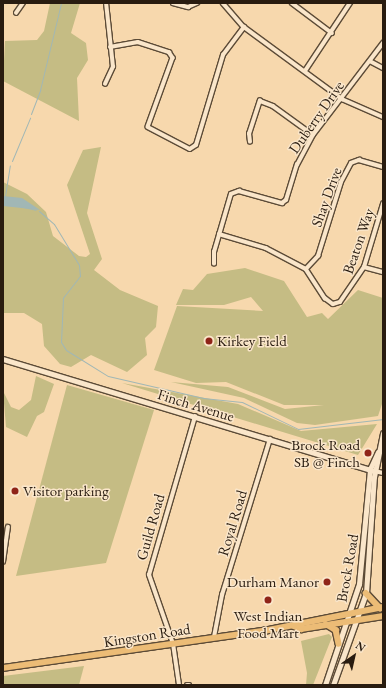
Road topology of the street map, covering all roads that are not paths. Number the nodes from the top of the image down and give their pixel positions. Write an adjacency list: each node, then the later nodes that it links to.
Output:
1 (23, 3): 8 (street)
2 (106, 3): 12 (street)
3 (173, 3): 4 (street)
4 (197, 3)
5 (223, 3): 9 (street)
6 (350, 3): 10 (street)
7 (294, 4): 10 (street)
8 (16, 13)
9 (244, 27): 12 (street); 15 (street)
10 (332, 33): 15 (street)
11 (383, 43): 13 (street, Duberry Drive)
12 (110, 47): 16 (street)
13 (370, 61): 14 (street); 17 (street, Duberry Drive)
14 (383, 68)
15 (304, 71): 17 (street)
16 (105, 84)
17 (342, 99): 18 (street); 19 (street, Duberry Drive)
18 (383, 117)
19 (313, 135): 20 (street); 23 (street, Duberry Drive)
20 (250, 142)
21 (383, 167): 26 (street, Shay Drive)
22 (383, 204): 25 (street, Beaton Way)
23 (219, 234): 24 (street, Duberry Drive); 26 (street)
24 (214, 264)
25 (364, 267): 26 (street, Beaton Way); 27 (street)
26 (306, 269)
27 (383, 272)
28 (3, 359): 29 (main road, Finch Avenue)
29 (195, 417): 31 (main road, Finch Avenue); 47 (street, Guild Road)
30 (383, 433): 32 (main road, Brock Road)
31 (270, 439): 32 (main road, Finch Avenue); 46 (street, Royal Road)
32 (372, 470): 33 (street, Finch Avenue); 37 (main road, Brock Road); 40 (main road, Brock Road)
33 (383, 473)
34 (8, 527): 35 (street)
35 (5, 543): 36 (street)
36 (3, 562)
37 (366, 593): 38 (main road); 39 (main road, Brock Road)
38 (382, 607): 39 (main road, Kingston Road)
39 (361, 611): 40 (main road, Kingston Road); 42 (main road, Brock Road)
40 (351, 612): 43 (main road, Brock Road); 45 (main road, Kingston Road)
41 (383, 616): 42 (main road, Kingston Road)
42 (358, 620): 43 (main road, Kingston Road); 52 (main road, Brock Road)
43 (348, 621): 44 (main road, Kingston Road); 48 (main road, Brock Road)
44 (326, 624): 45 (main road, Kingston Road); 48 (main road)
45 (294, 626): 46 (main road, Kingston Road)
46 (214, 637): 47 (main road, Kingston Road)
47 (173, 644): 49 (main road, Kingston Road); 50 (street, Guild Road)
48 (339, 644): 51 (main road, Brock Road)
49 (3, 668)
50 (179, 685)
51 (325, 685)
52 (333, 685)

